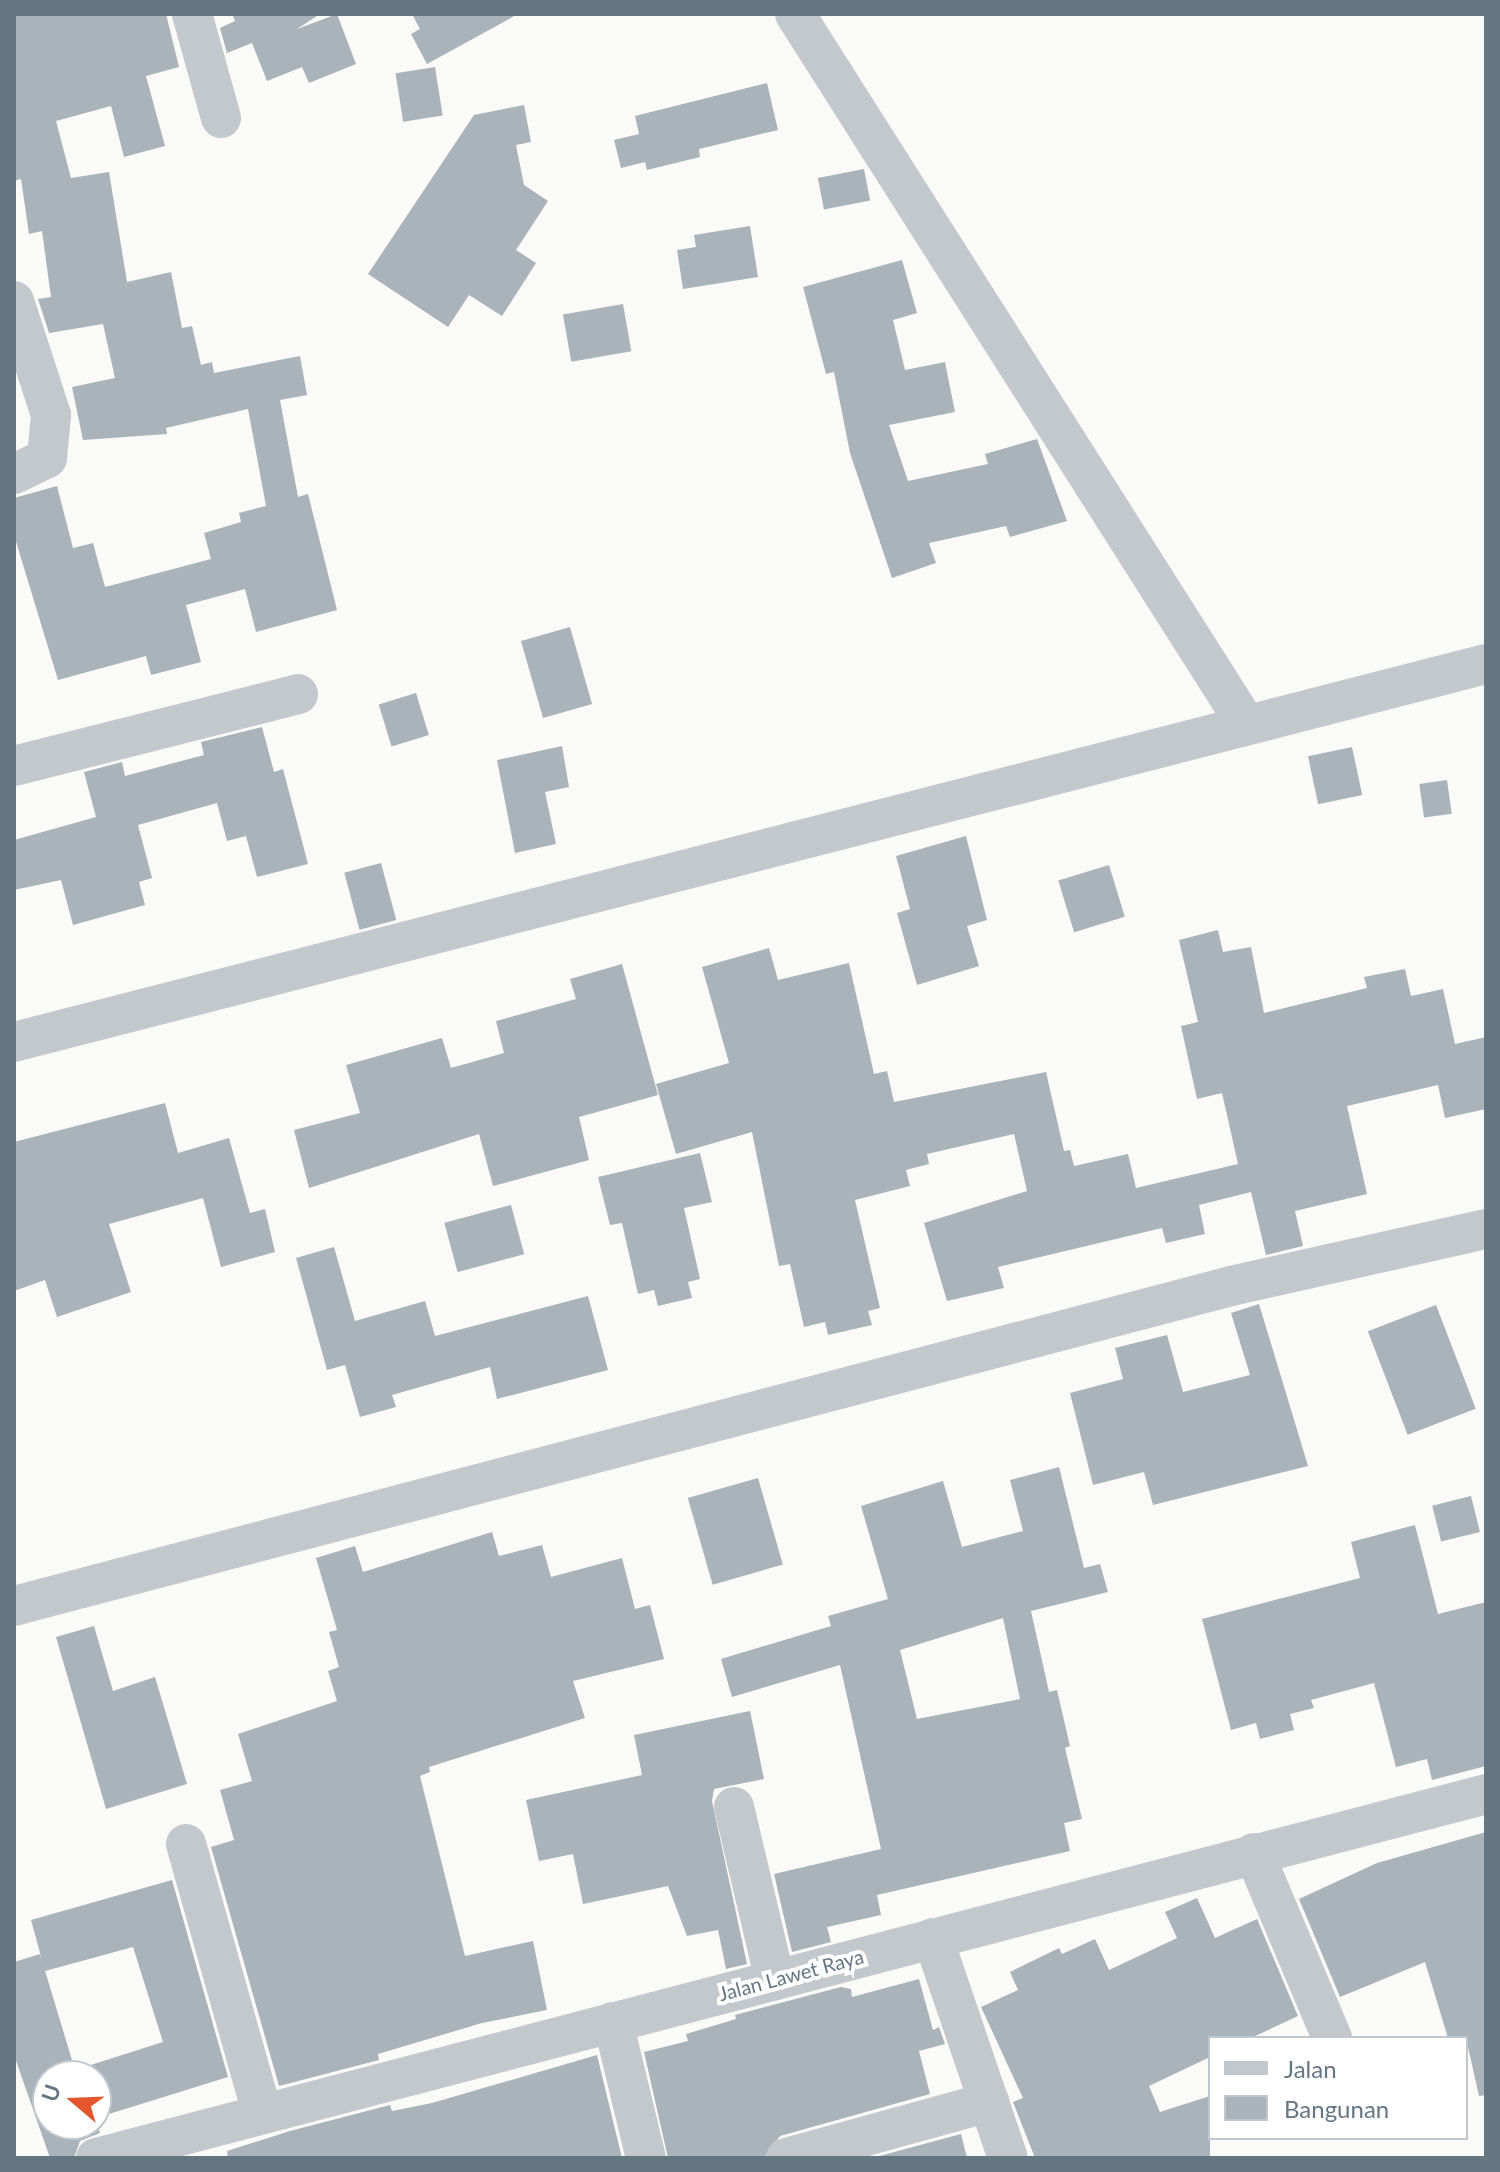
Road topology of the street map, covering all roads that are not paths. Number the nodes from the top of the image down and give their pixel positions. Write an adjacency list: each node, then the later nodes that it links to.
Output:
1 (192, 14): 3 (street)
2 (795, 14): 8 (street)
3 (221, 118)
4 (14, 301): 5 (street)
5 (14, 474)
6 (1486, 664): 8 (street)
7 (298, 694): 9 (street)
8 (1244, 721): 10 (street)
9 (14, 766)
10 (14, 1042)
11 (1486, 1229): 12 (street)
12 (14, 1606)
13 (1486, 1794): 16 (street, Jalan Lawet Raya)
14 (734, 1807): 18 (street)
15 (186, 1844): 22 (street)
16 (1254, 1853): 17 (street, Jalan Lawet Raya); 20 (street)
17 (933, 1938): 18 (street, Jalan Lawet Raya); 21 (street)
18 (775, 1980): 19 (street, Jalan Lawet Raya)
19 (613, 2022): 22 (street, Jalan Lawet Raya); 26 (street)
20 (1331, 2036)
21 (989, 2102): 24 (street); 27 (street)
22 (262, 2112): 23 (street, Jalan Lawet Raya)
23 (165, 2148): 25 (street, Jalan Lawet Raya)
24 (801, 2156)
25 (96, 2158)
26 (646, 2158)
27 (1008, 2158)

